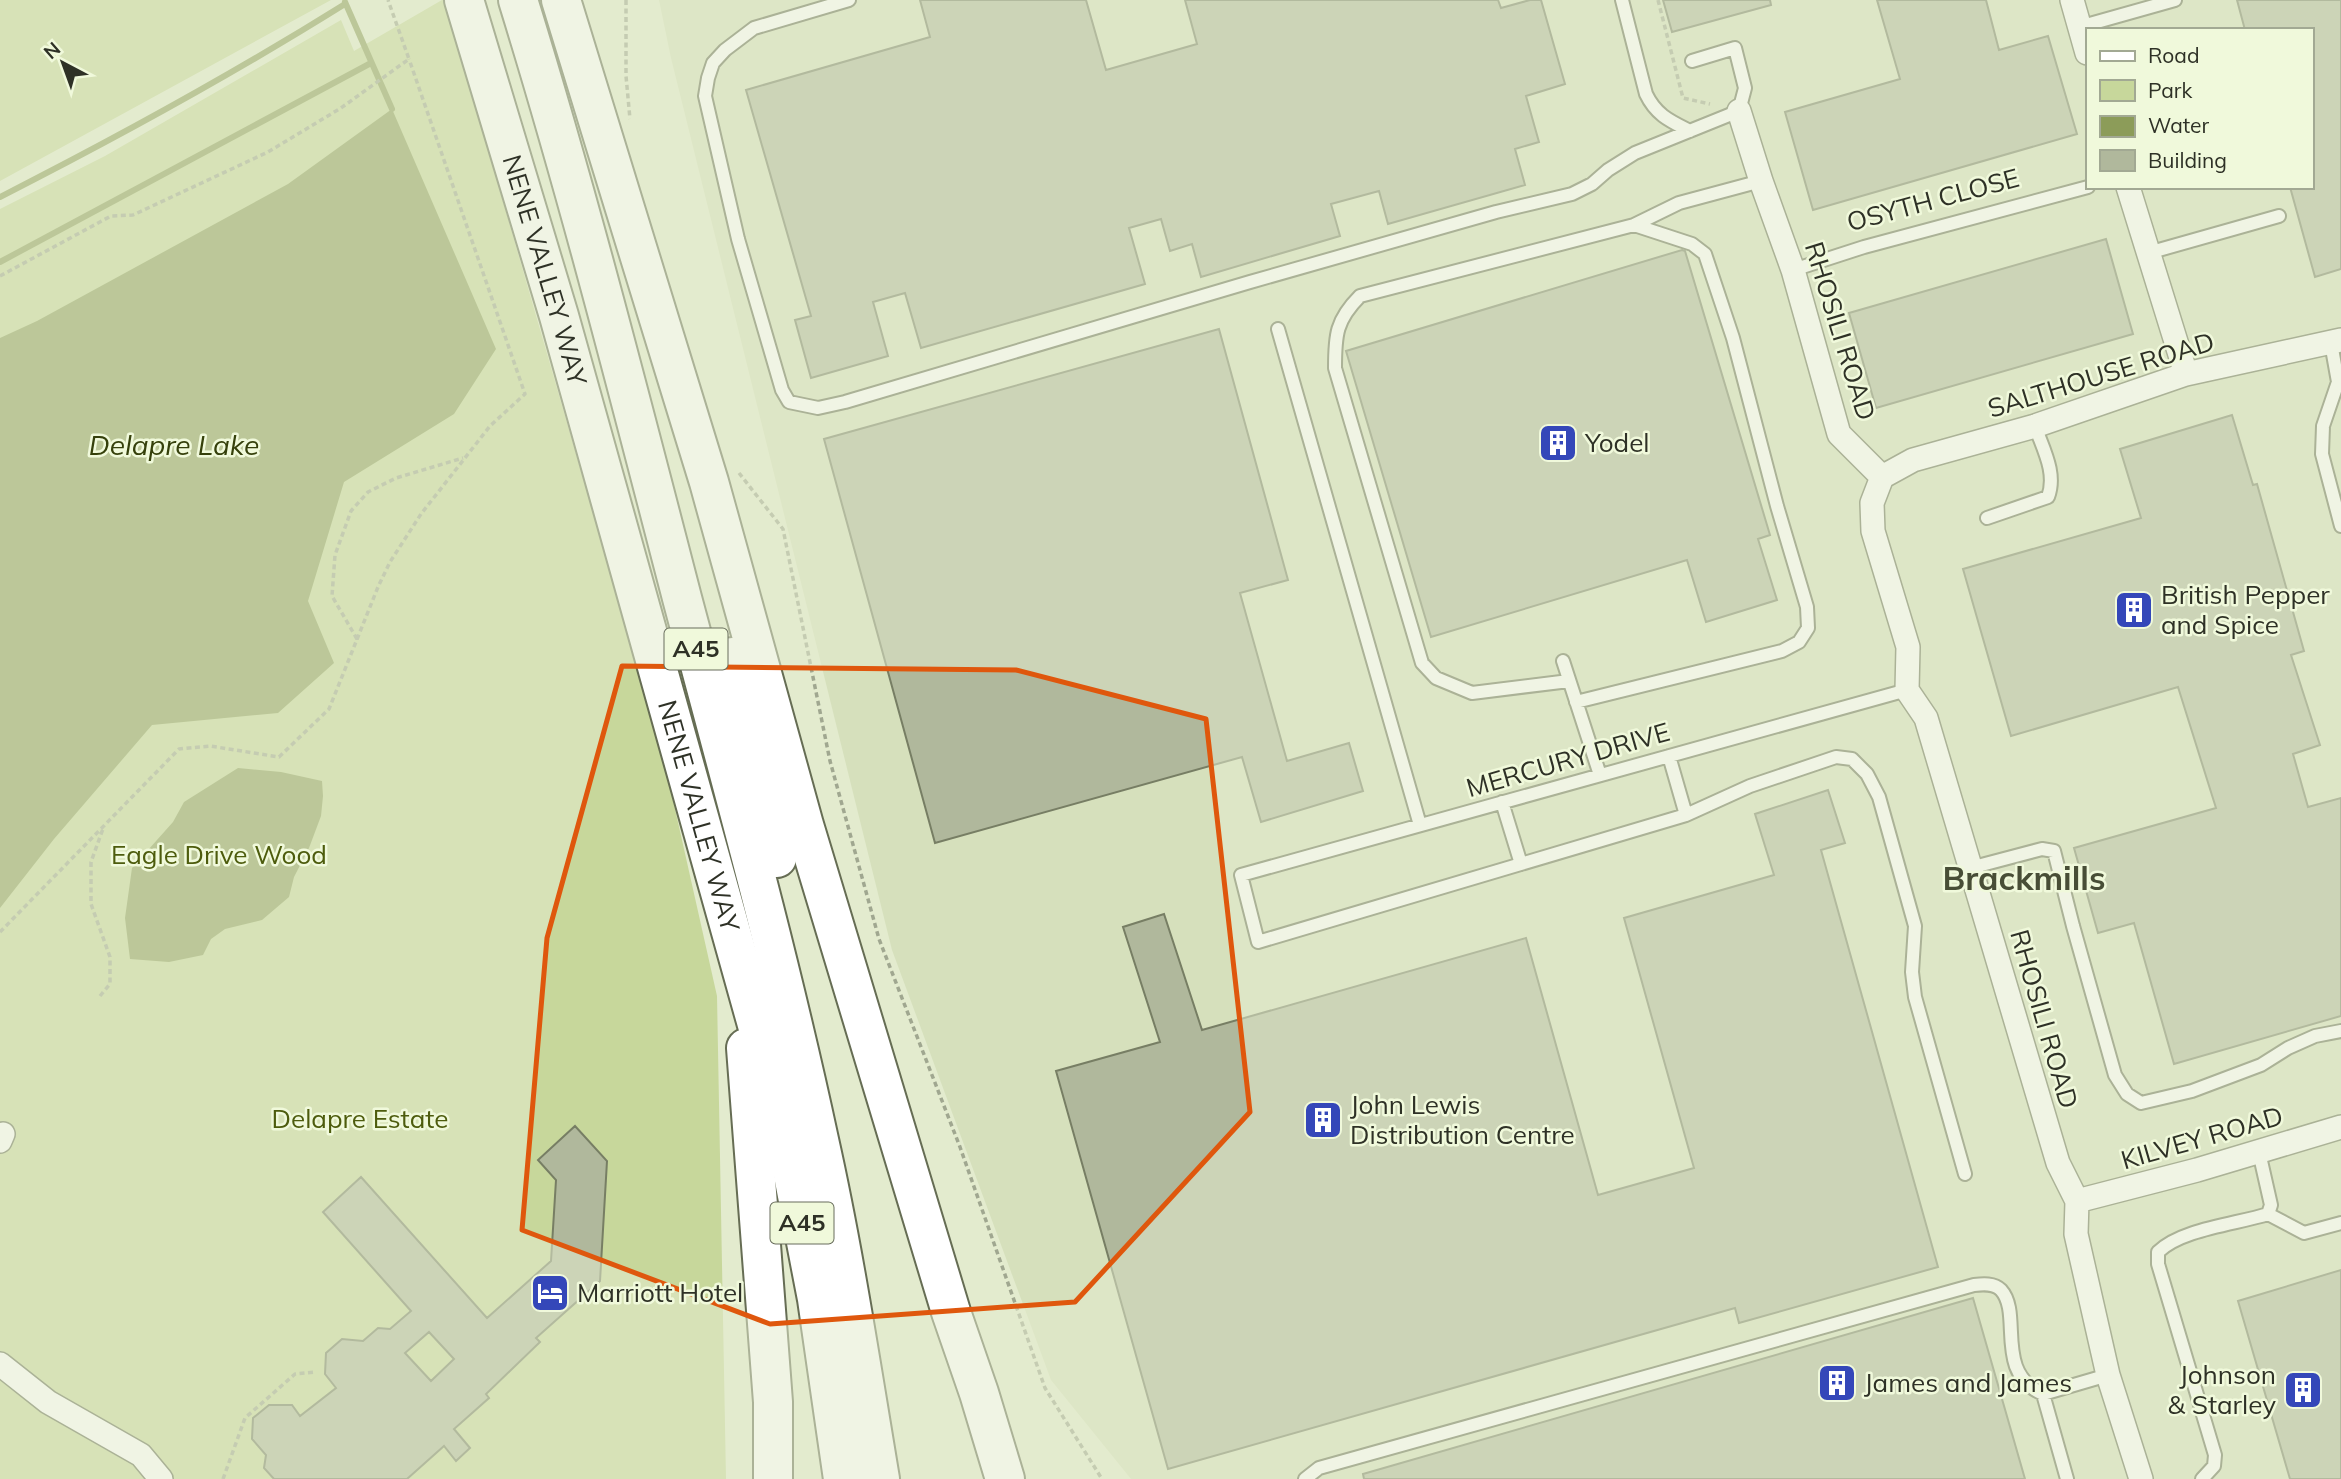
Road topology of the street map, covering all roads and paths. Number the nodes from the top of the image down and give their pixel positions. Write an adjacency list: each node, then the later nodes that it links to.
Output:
1 (388, 0): 12 (path)
2 (464, 0): 49 (highway, NENE VALLEY WAY / A45)
3 (517, 0): 58 (highway, NENE VALLEY WAY / A45)
4 (561, 0): 25 (highway)
5 (626, 0): 14 (path)
6 (849, 0): 16 (lane)
7 (1622, 0): 16 (lane)
8 (2071, 0): 10 (street)
9 (2175, 0): 10 (lane)
10 (2079, 26): 11 (street)
11 (2086, 50)
12 (409, 59): 24 (path); 30 (path)
13 (1692, 61): 15 (lane)
14 (623, 110)
15 (1739, 111): 16 (lane); 17 (street, RHOSILI ROAD)
16 (1690, 131)
17 (1761, 181): 21 (lane); 23 (street, RHOSILI ROAD)
18 (2086, 188): 23 (lane, OSYTH CLOSE)
19 (2129, 189): 22 (street)
20 (2279, 216): 22 (lane)
21 (1634, 225): 37 (lane); 39 (lane)
22 (2148, 253): 28 (street)
23 (1793, 270): 32 (street, RHOSILI ROAD)
24 (0, 275)
25 (645, 276): 58 (highway); 68 (highway)
26 (1278, 329): 45 (lane)
27 (2336, 342): 28 (street, SALTHOUSE ROAD); 34 (lane)
28 (2186, 374): 29 (street, SALTHOUSE ROAD)
29 (2035, 426): 32 (street, SALTHOUSE ROAD); 33 (lane)
30 (465, 458): 35 (path); 35 (path)
31 (735, 468): 69 (path)
32 (1882, 477): 38 (street)
33 (1987, 518)
34 (2341, 526)
35 (358, 639): 44 (path)
36 (1563, 661): 37 (lane)
37 (1569, 681): 39 (lane)
38 (1907, 690): 40 (lane, MERCURY DRIVE); 47 (street, RHOSILI ROAD)
39 (1576, 702): 41 (lane)
40 (1670, 756): 41 (lane, MERCURY DRIVE); 43 (lane)
41 (1600, 775): 42 (lane, MERCURY DRIVE)
42 (1502, 802): 45 (lane, MERCURY DRIVE); 46 (lane)
43 (1686, 815): 46 (lane); 54 (lane)
44 (106, 822): 48 (path); 50 (path)
45 (1420, 825): 46 (lane, MERCURY DRIVE)
46 (1521, 864)
47 (1970, 868): 51 (lane); 55 (street, RHOSILI ROAD)
48 (0, 932)
49 (740, 971): 65 (highway); 66 (highway, NENE VALLEY WAY / A45)
50 (100, 996)
51 (2341, 1031)
52 (2341, 1127): 53 (street, KILVEY ROAD)
53 (2259, 1152): 55 (street, KILVEY ROAD); 56 (lane)
54 (1965, 1174)
55 (2077, 1201): 61 (street, RHOSILI ROAD)
56 (2268, 1214): 57 (lane); 73 (lane)
57 (2341, 1223)
58 (852, 1304): 67 (highway, NENE VALLEY WAY / A45)
59 (0, 1364): 63 (street)
60 (316, 1372): 64 (path)
61 (2108, 1375): 62 (lane); 72 (street, RHOSILI ROAD)
62 (2043, 1394): 70 (lane); 71 (lane)
63 (161, 1479)
64 (223, 1479)
65 (773, 1479)
66 (843, 1479)
67 (880, 1479)
68 (1005, 1479)
69 (1102, 1479)
70 (1305, 1479)
71 (2067, 1479)
72 (2141, 1479)
73 (2202, 1479)

